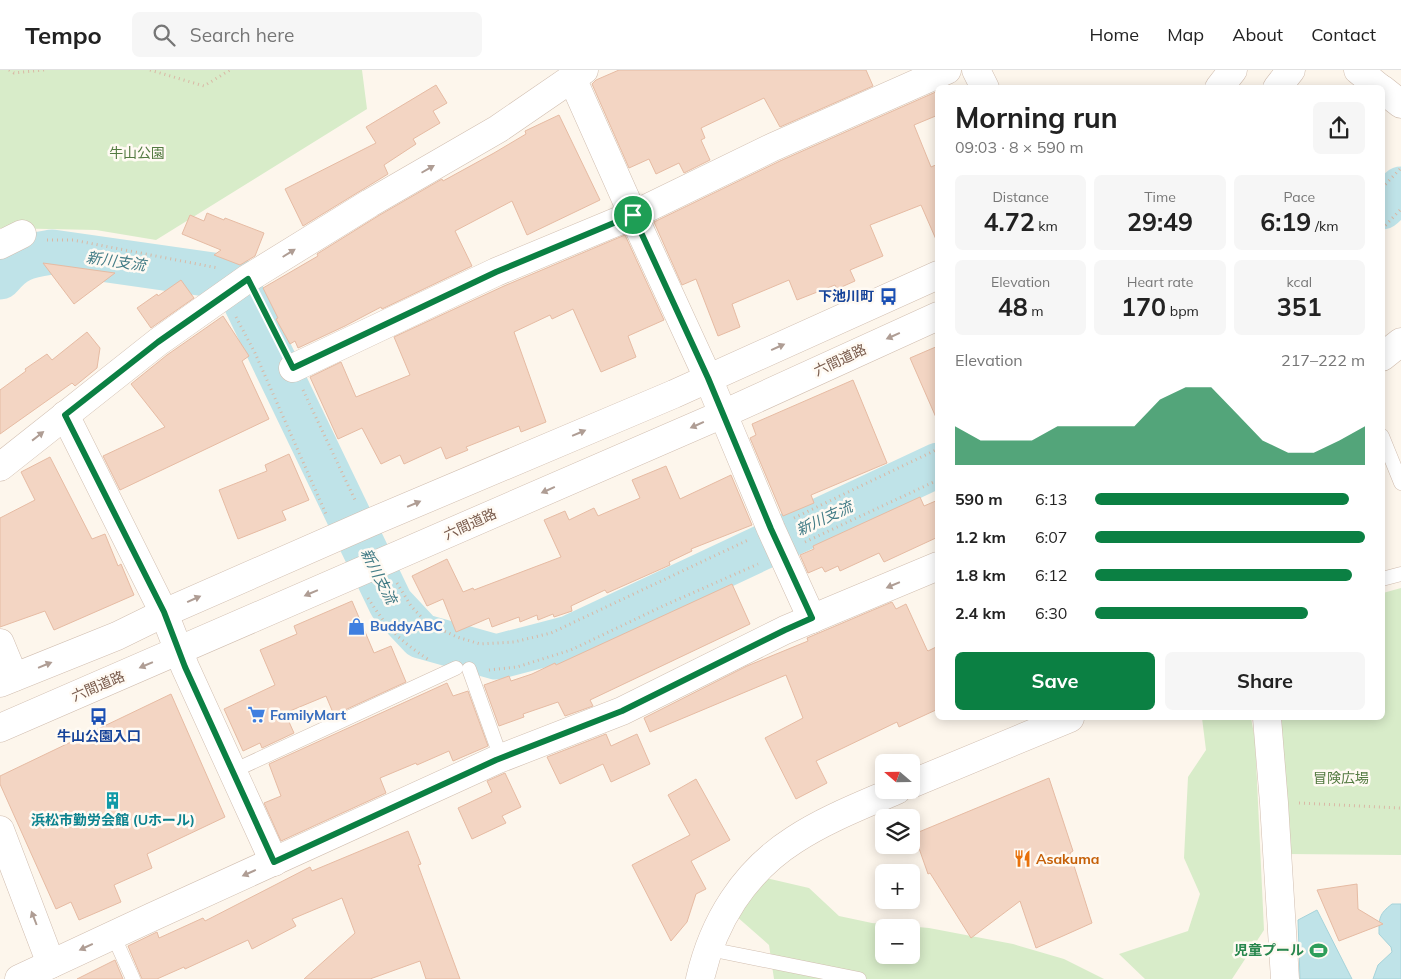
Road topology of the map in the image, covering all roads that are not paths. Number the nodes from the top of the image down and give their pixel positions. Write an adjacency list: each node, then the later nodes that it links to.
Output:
1 (947, 70): 13 (street)
2 (976, 70): 7 (street)
3 (1233, 70): 8 (street)
4 (1291, 70): 9 (street)
5 (1358, 70): 10 (street)
6 (578, 74): 13 (street); 21 (street, one-way to 6)
7 (984, 85)
8 (1221, 85)
9 (1279, 85)
10 (1377, 85)
11 (1385, 91): 12 (street)
12 (1401, 104)
13 (633, 215): 18 (street); 19 (street)
14 (935, 276): 19 (street, one-way to 14)
15 (935, 317): 20 (street, 六間道路, one-way to 20)
16 (1401, 342): 17 (street)
17 (1385, 355)
18 (293, 368)
19 (708, 378): 20 (street); 28 (street, one-way to 19)
20 (723, 414): 29 (street); 31 (street, 六間道路, one-way to 31)
21 (65, 415): 23 (street, one-way to 21); 28 (street)
22 (1385, 443): 24 (lane)
23 (0, 466)
24 (1401, 483)
25 (935, 567): 29 (street, one-way to 29)
26 (1401, 574): 27 (lane)
27 (1385, 578)
28 (164, 612): 31 (street); 32 (street, one-way to 28)
29 (812, 618): 36 (street)
30 (0, 643): 32 (street)
31 (178, 651): 35 (street, 六間道路, one-way to 35); 37 (street)
32 (7, 680)
33 (1065, 720): 38 (street)
34 (1267, 720): 49 (street)
35 (0, 728)
36 (502, 758): 37 (lane); 41 (street)
37 (233, 772): 41 (street)
38 (920, 780)
39 (877, 799): 43 (street)
40 (0, 830): 44 (street, one-way to 40)
41 (274, 862): 42 (street, one-way to 42)
42 (113, 934): 44 (street, one-way to 44); 46 (lane)
43 (709, 949): 47 (street); 48 (lane)
44 (51, 964): 45 (street)
45 (18, 979)
46 (133, 979)
47 (700, 979)
48 (859, 979)
49 (1285, 979)

